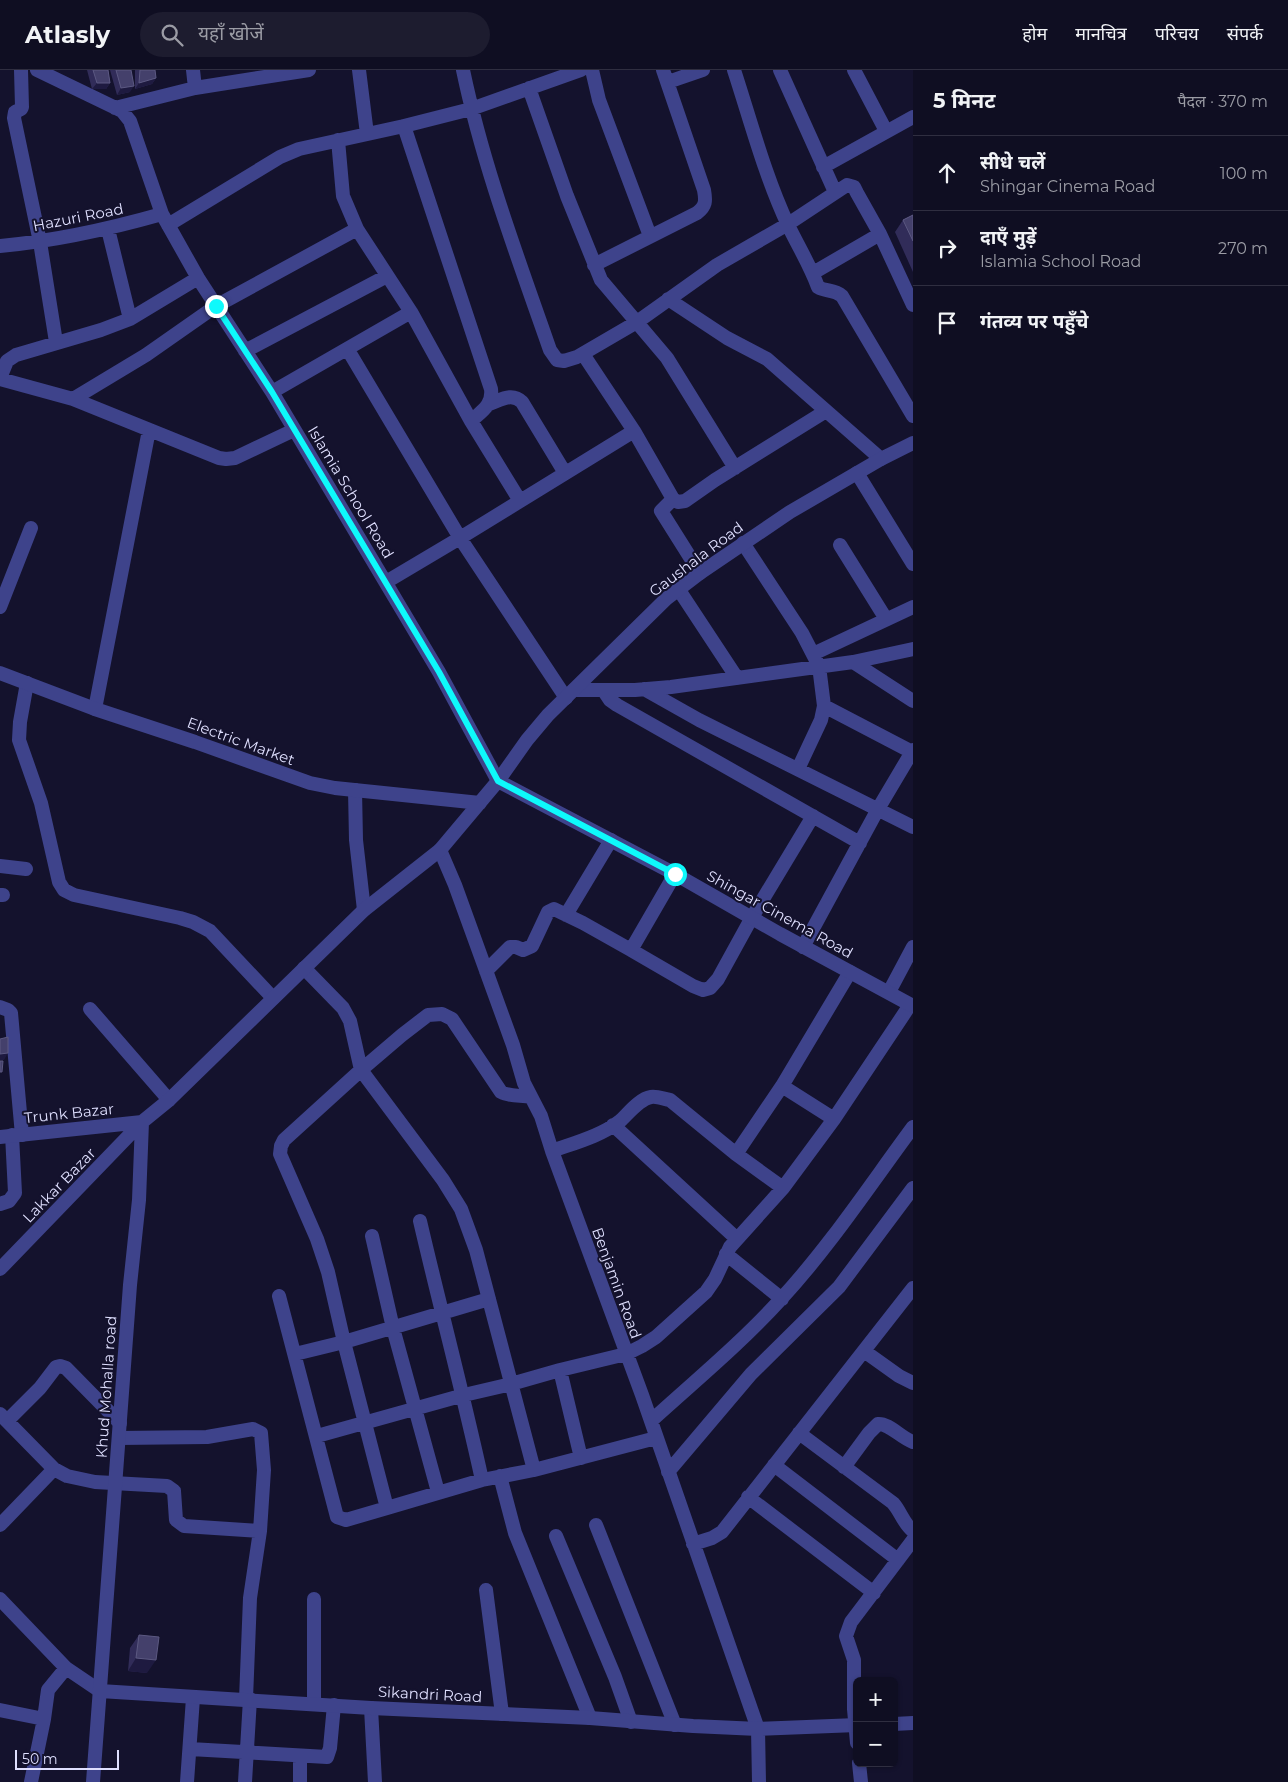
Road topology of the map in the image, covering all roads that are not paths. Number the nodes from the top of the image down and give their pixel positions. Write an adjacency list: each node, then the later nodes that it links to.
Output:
1 (21, 70): 31 (street)
2 (37, 70): 16 (street)
3 (192, 70): 14 (street)
4 (310, 70): 14 (street)
5 (359, 70): 21 (street)
6 (463, 70): 17 (street)
7 (581, 70): 15 (street, Hazuri Road)
8 (592, 70): 30 (street)
9 (703, 70): 13 (street)
10 (734, 70): 26 (street)
11 (780, 70): 23 (street)
12 (854, 70): 20 (street)
13 (666, 76): 30 (street)
14 (195, 88): 16 (street)
15 (529, 88): 17 (street, Hazuri Road); 33 (street)
16 (115, 108): 25 (street, Islamia School Road)
17 (471, 109): 19 (street, Hazuri Road); 46 (street)
18 (913, 117): 20 (street)
19 (404, 126): 21 (street, Hazuri Road); 50 (street)
20 (886, 131): 23 (street)
21 (368, 134): 22 (street, Hazuri Road)
22 (338, 140): 25 (street, Hazuri Road); 28 (street)
23 (823, 167): 24 (street)
24 (835, 192): 26 (street); 29 (street)
25 (165, 220): 27 (street, Hazuri Road); 36 (street, Islamia School Road)
26 (788, 224): 34 (street); 37 (street)
27 (108, 229): 31 (street, Hazuri Road); 41 (street)
28 (357, 229): 35 (street); 39 (street)
29 (880, 234): 34 (street); 38 (street)
30 (650, 236): 33 (street)
31 (40, 242): 32 (street, Hazuri Road); 43 (street)
32 (0, 246)
33 (594, 265): 42 (street)
34 (813, 273): 52 (street)
35 (388, 276): 40 (street); 45 (street)
36 (198, 278): 39 (street, Islamia School Road); 41 (street)
37 (668, 299): 42 (street); 51 (street)
38 (913, 305)
39 (216, 306): 45 (street, Islamia School Road); 49 (street)
40 (411, 312): 44 (street); 53 (street)
41 (130, 319): 43 (street)
42 (637, 322): 46 (street); 59 (street)
43 (56, 342): 47 (street)
44 (348, 350): 48 (street); 65 (street)
45 (245, 351): 48 (street, Islamia School Road)
46 (583, 354): 56 (street)
47 (0, 379): 49 (street)
48 (272, 392): 55 (street, Islamia School Road)
49 (73, 399): 54 (street)
50 (490, 404): 53 (street); 60 (street)
51 (826, 411): 58 (street); 59 (street)
52 (913, 416)
53 (471, 421): 63 (street)
54 (149, 430): 55 (street); 86 (street)
55 (294, 430): 70 (street, Islamia School Road)
56 (634, 431): 60 (street); 62 (street)
57 (913, 443): 58 (street, Gaushala Road)
58 (881, 459): 61 (street, Gaushala Road)
59 (735, 468): 62 (street)
60 (565, 473): 63 (street)
61 (858, 473): 66 (street, Gaushala Road); 68 (street)
62 (673, 499): 69 (street)
63 (520, 501): 65 (street)
64 (31, 528): 72 (street)
65 (460, 538): 70 (street); 83 (street)
66 (743, 543): 69 (street, Gaushala Road); 76 (street)
67 (840, 545): 74 (street)
68 (913, 564)
69 (700, 573): 71 (street, Gaushala Road)
70 (386, 582): 89 (street, Islamia School Road)
71 (679, 590): 79 (street); 83 (street, Gaushala Road)
72 (0, 607)
73 (913, 607): 74 (street)
74 (886, 619): 76 (street)
75 (913, 649): 77 (street)
76 (816, 660): 77 (street); 79 (street); 85 (street)
77 (852, 662): 84 (street)
78 (0, 672): 80 (street, Electric Market)
79 (737, 678): 81 (street)
80 (27, 683): 86 (street, Electric Market); 111 (street)
81 (644, 689): 82 (street); 88 (street)
82 (604, 691): 83 (street); 93 (street)
83 (570, 694): 89 (street, Gaushala Road)
84 (913, 701)
85 (824, 706): 87 (street); 88 (street)
86 (95, 709): 90 (street, Electric Market)
87 (912, 751): 92 (street)
88 (798, 770): 92 (street)
89 (498, 781): 91 (street, Gaushala Road); 95 (street, Shingar Cinema Road)
90 (355, 790): 91 (street, Electric Market); 101 (street)
91 (480, 803): 97 (street, Gaushala Road)
92 (878, 809): 94 (street); 96 (street)
93 (813, 816): 96 (street); 103 (street)
94 (913, 827)
95 (611, 840): 100 (street, Shingar Cinema Road); 102 (street)
96 (860, 843): 104 (street)
97 (440, 850): 101 (street, Gaushala Road); 108 (street, Benjamin Road)
98 (0, 866): 99 (street)
99 (26, 868)
100 (675, 874): 103 (street, Shingar Cinema Road); 106 (street)
101 (364, 910): 107 (street, Gaushala Road)
102 (566, 915): 106 (street); 108 (street)
103 (752, 919): 104 (street, Shingar Cinema Road); 106 (street)
104 (803, 947): 109 (street, Shingar Cinema Road)
105 (913, 947): 110 (street)
106 (631, 950)
107 (304, 968): 111 (street, Gaushala Road); 115 (street)
108 (486, 971): 117 (street, Benjamin Road)
109 (850, 972): 110 (street, Shingar Cinema Road); 116 (street)
110 (888, 992): 112 (street, Shingar Cinema Road)
111 (273, 998): 118 (street, Gaushala Road)
112 (912, 1005): 119 (street)
113 (0, 1007): 123 (street)
114 (90, 1009): 118 (street)
115 (361, 1070): 117 (street); 137 (street); 140 (street)
116 (782, 1086): 119 (street); 125 (street)
117 (531, 1097): 124 (street, Benjamin Road)
118 (169, 1100): 120 (street)
119 (834, 1119): 126 (street)
120 (142, 1122): 123 (street, Trunk Bazar); 133 (street, Lakkar Bazar); 152 (street, Khud Mohalla road)
121 (613, 1125): 124 (street); 125 (street); 131 (street)
122 (913, 1127): 136 (street)
123 (12, 1136): 128 (street)
124 (552, 1151): 143 (street, Benjamin Road)
125 (736, 1154): 126 (street)
126 (783, 1188): 131 (street)
127 (913, 1188): 163 (street)
128 (0, 1204)
129 (420, 1220): 138 (street)
130 (372, 1236): 139 (street)
131 (737, 1239): 132 (street)
132 (726, 1254): 136 (street); 143 (street)
133 (0, 1269)
134 (913, 1288): 141 (street)
135 (278, 1296): 142 (street)
136 (782, 1299): 150 (street)
137 (490, 1300): 138 (street); 146 (street)
138 (441, 1313): 139 (street); 147 (street)
139 (393, 1328): 140 (street); 148 (street)
140 (344, 1342): 142 (street); 151 (street)
141 (864, 1351): 145 (street); 153 (street)
142 (295, 1354): 154 (street)
143 (626, 1354): 144 (street); 150 (street, Benjamin Road)
144 (560, 1370): 146 (street); 158 (street)
145 (913, 1383)
146 (511, 1384): 147 (street); 162 (street)
147 (464, 1395): 148 (street); 165 (street)
148 (414, 1408): 151 (street); 167 (street)
149 (4, 1417): 152 (street); 161 (street)
150 (651, 1421): 156 (street, Benjamin Road)
151 (366, 1422): 154 (street); 169 (street)
152 (120, 1423): 155 (street, Khud Mohalla road)
153 (798, 1433): 159 (street); 160 (street)
154 (317, 1436): 169 (street)
155 (119, 1438): 166 (street, Khud Mohalla road); 172 (street)
156 (656, 1438): 158 (street); 163 (street, Benjamin Road)
157 (913, 1442): 160 (street)
158 (581, 1458): 162 (street)
159 (774, 1465): 168 (street); 177 (street)
160 (844, 1467): 173 (street)
161 (54, 1469): 166 (street); 170 (street)
162 (534, 1470): 164 (street)
163 (668, 1472): 176 (street, Benjamin Road)
164 (500, 1476): 165 (street); 191 (street)
165 (482, 1480): 167 (street)
166 (114, 1483): 172 (street); 183 (street, Khud Mohalla road)
167 (438, 1492): 169 (street)
168 (748, 1497): 176 (street); 179 (street)
169 (387, 1508)
170 (0, 1525)
171 (596, 1525): 197 (street)
172 (260, 1531): 185 (street)
173 (913, 1531)
174 (556, 1536): 193 (street)
175 (913, 1540): 177 (street)
176 (693, 1544): 199 (street, Benjamin Road)
177 (898, 1560): 179 (street)
178 (486, 1590): 190 (street)
179 (874, 1593): 194 (street)
180 (0, 1599): 182 (street)
181 (314, 1599): 186 (street)
182 (66, 1668): 183 (street); 192 (street)
183 (100, 1691): 184 (street, Sikandri Road); 205 (street, Khud Mohalla road)
184 (194, 1698): 185 (street, Sikandri Road); 200 (street)
185 (248, 1699): 186 (street, Sikandri Road); 201 (street)
186 (314, 1704): 187 (street, Sikandri Road)
187 (334, 1705): 188 (street, Sikandri Road); 202 (street)
188 (371, 1708): 190 (street, Sikandri Road); 209 (street)
189 (0, 1710): 192 (street)
190 (502, 1714): 191 (street, Sikandri Road)
191 (590, 1718): 193 (street, Sikandri Road)
192 (44, 1719): 204 (street)
193 (631, 1722): 197 (street, Sikandri Road)
194 (856, 1722)
195 (913, 1723): 196 (street)
196 (898, 1724)
197 (675, 1725): 199 (street, Sikandri Road)
198 (853, 1725): 199 (street, Sikandri Road)
199 (758, 1729): 210 (street, Benjamin Road)
200 (190, 1749): 201 (street); 206 (street)
201 (247, 1753): 202 (street); 207 (street)
202 (300, 1756): 208 (street)
203 (859, 1767): 211 (street)
204 (31, 1782)
205 (93, 1782)
206 (187, 1782)
207 (245, 1782)
208 (300, 1782)
209 (375, 1782)
210 (759, 1782)
211 (861, 1782)

